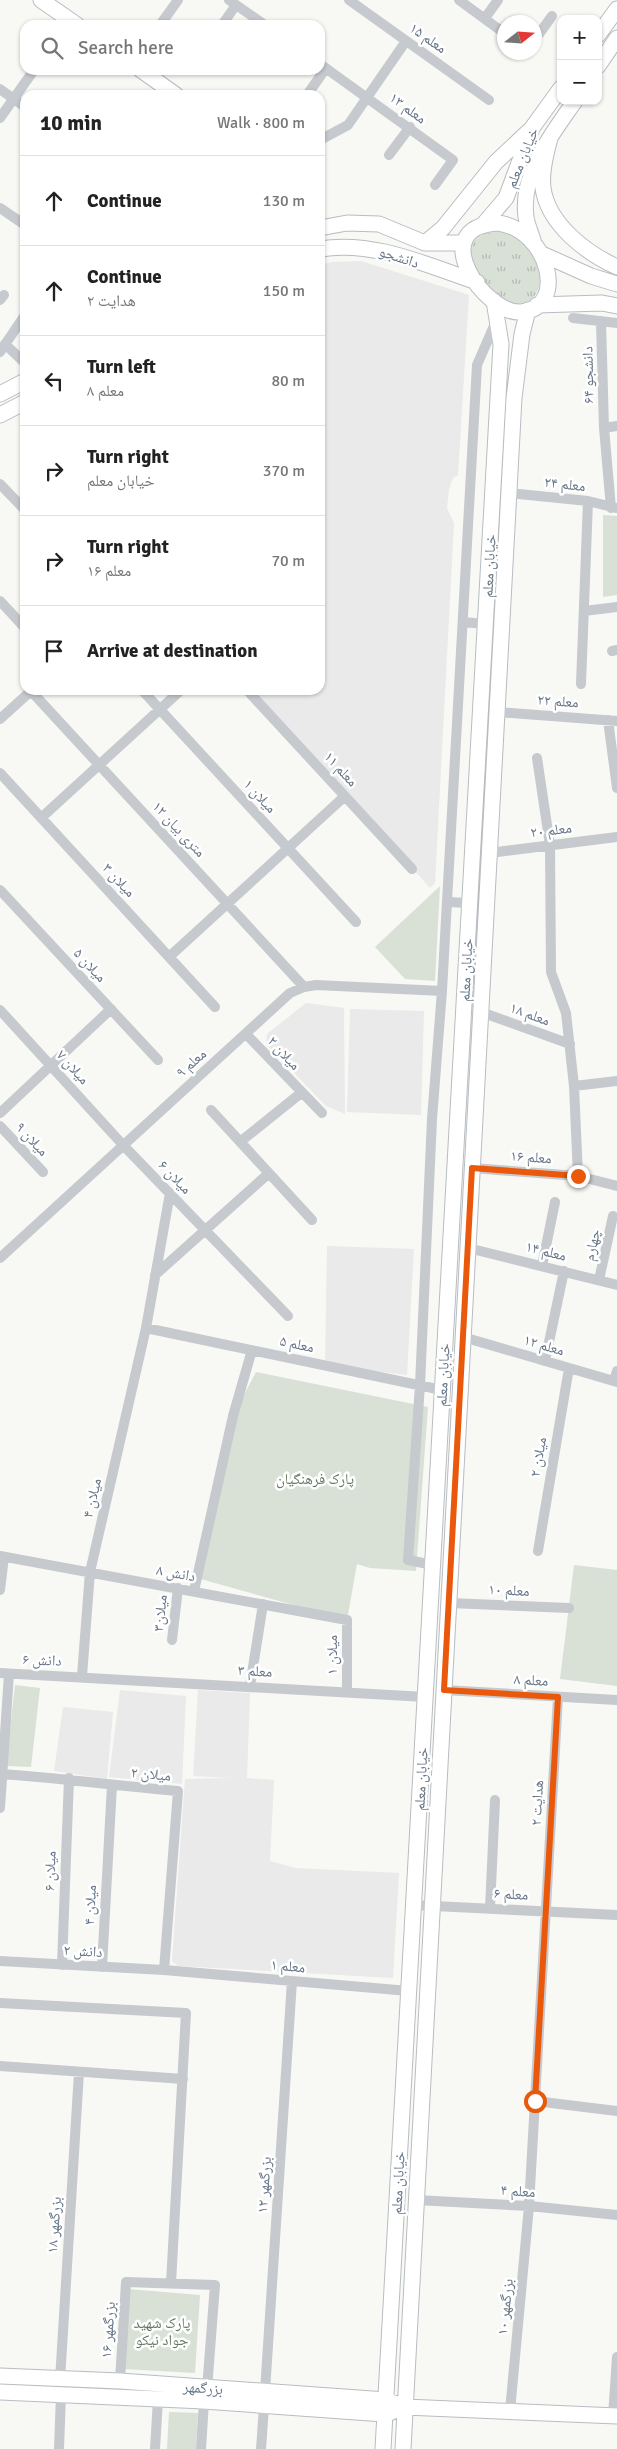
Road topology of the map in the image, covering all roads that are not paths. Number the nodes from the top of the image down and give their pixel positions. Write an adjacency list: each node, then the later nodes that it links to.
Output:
1 (41, 0): 10 (main road)
2 (178, 0): 11 (street)
3 (348, 0): 18 (street, معلم ۱۵)
4 (459, 0): 9 (street)
5 (498, 0): 9 (street)
6 (233, 3): 12 (street); 13 (street)
7 (617, 9): 16 (main road)
8 (552, 16): 15 (street)
9 (485, 18): 14 (street)
10 (67, 20)
11 (164, 20)
12 (224, 20)
13 (258, 20)
14 (497, 27)
15 (542, 30)
16 (602, 30)
17 (617, 38): 19 (main road)
18 (406, 41): 30 (street); 32 (street, معلم ۱۵)
19 (602, 60)
20 (325, 67): 30 (street, معلم ۱۳)
21 (31, 75): 26 (street)
22 (148, 75): 27 (main road)
23 (318, 75): 28 (street)
24 (0, 89): 31 (street)
25 (20, 90): 31 (street)
26 (20, 90)
27 (169, 90)
28 (310, 90)
29 (557, 94): 37 (main road, خیابان معلم)
30 (368, 97): 36 (street, معلم ۱۳); 38 (street)
31 (14, 99): 33 (street); 35 (street)
32 (489, 100)
33 (20, 103)
34 (572, 105): 39 (main road, خیابان معلم)
35 (0, 118)
36 (410, 127): 40 (street); 41 (street, معلم ۱۳)
37 (532, 128): 44 (main road, خیابان معلم); 47 (main road)
38 (325, 137)
39 (550, 138): 46 (main road, خیابان معلم); 51 (main road)
40 (389, 155)
41 (435, 186)
42 (0, 208): 43 (street)
43 (20, 222)
44 (482, 226): 46 (main road); 48 (main road)
45 (325, 227): 47 (main road, دانشجو)
46 (534, 241): 50 (main road)
47 (425, 243): 48 (main road, دانشجو)
48 (464, 243): 52 (main road)
49 (325, 248): 52 (main road, دانشجو)
50 (542, 254): 53 (main road); 56 (main road)
51 (617, 268)
52 (477, 282): 54 (main road)
53 (612, 282): 55 (main road)
54 (494, 301): 56 (main road); 57 (main road, خیابان معلم)
55 (610, 304): 56 (main road)
56 (533, 307): 67 (main road, خیابان معلم)
57 (497, 318): 66 (main road, خیابان معلم); 80 (street)
58 (573, 318): 60 (street)
59 (20, 322): 62 (street)
60 (601, 322): 61 (street); 71 (street, دانشجو ۶۴)
61 (617, 323)
62 (3, 348): 63 (street)
63 (20, 360)
64 (20, 384): 65 (main road)
65 (0, 394)
66 (498, 396): 67 (main road); 82 (main road, خیابان معلم)
67 (514, 398): 73 (main road, خیابان معلم)
68 (20, 405): 69 (main road)
69 (0, 415)
70 (617, 426): 71 (street)
71 (604, 428): 76 (street, دانشجو ۶۴)
72 (0, 484): 75 (street)
73 (509, 493): 74 (street, معلم ۲۴); 90 (main road, خیابان معلم)
74 (588, 501): 76 (street, معلم ۲۴); 79 (street)
75 (20, 505)
76 (614, 508)
77 (0, 601): 81 (street)
78 (617, 607): 79 (street)
79 (584, 611): 83 (street)
80 (462, 622): 82 (street); 107 (street)
81 (20, 623)
82 (485, 624): 97 (main road, خیابان معلم)
83 (581, 684)
84 (26, 695): 91 (street)
85 (36, 695): 94 (street, ۱۲ متری بیان)
86 (146, 695): 89 (street, میلان ۱)
87 (176, 695): 89 (street)
88 (252, 695): 99 (street, معلم ۱۱)
89 (160, 710): 94 (street); 103 (street, میلان ۱)
90 (497, 712): 92 (street, معلم ۲۲); 98 (main road, خیابان معلم)
91 (0, 719)
92 (612, 720): 96 (street)
93 (538, 758): 102 (street)
94 (99, 765): 100 (street); 109 (street, ۱۲ متری بیان)
95 (0, 773): 100 (street, میلان ۳)
96 (617, 788)
97 (476, 790): 98 (main road); 108 (main road, خیابان معلم)
98 (492, 791): 104 (main road, خیابان معلم)
99 (345, 796): 103 (street); 105 (street, معلم ۱۱)
100 (41, 818): 111 (street, میلان ۳)
101 (617, 837): 102 (street, معلم ۲۰)
102 (550, 846): 104 (street, معلم ۲۰); 119 (street)
103 (288, 848): 109 (street); 110 (street, میلان ۱)
104 (489, 853): 117 (main road, خیابان معلم)
105 (412, 869)
106 (0, 890): 115 (street, میلان ۵)
107 (447, 902): 108 (street); 113 (street)
108 (470, 903): 156 (main road, خیابان معلم)
109 (228, 904): 111 (street); 112 (street, ۱۲ متری بیان)
110 (356, 922)
111 (170, 957): 114 (street, میلان ۳)
112 (304, 987): 113 (street, معلم ۹); 118 (street, معلم ۹)
113 (442, 991): 155 (street)
114 (215, 1007)
115 (111, 1009): 120 (street, میلان ۵); 121 (street)
116 (0, 1010): 121 (street, میلان ۷)
117 (481, 1012): 119 (street, معلم ۱۸); 131 (main road, خیابان معلم)
118 (246, 1034): 124 (street, میلان ۲); 130 (street, معلم ۹)
119 (570, 1044): 123 (street)
120 (158, 1060)
121 (51, 1065): 126 (street); 130 (street, میلان ۷)
122 (617, 1081): 123 (street)
123 (574, 1086): 134 (street)
124 (301, 1093): 127 (street); 129 (street)
125 (211, 1110): 129 (street)
126 (0, 1113)
127 (322, 1113)
128 (0, 1126): 132 (street, میلان ۹)
129 (240, 1142): 133 (street)
130 (124, 1145): 136 (street, میلان ۶); 142 (street, معلم ۹)
131 (472, 1168): 134 (street, معلم ۱۶); 141 (main road, خیابان معلم)
132 (43, 1172)
133 (268, 1174): 139 (street); 140 (street)
134 (578, 1176): 135 (street, معلم ۱۶)
135 (617, 1186)
136 (170, 1193): 140 (street, میلان ۶); 145 (street, میلان ۴)
137 (555, 1202): 143 (street)
138 (613, 1216): 146 (street, چهارم)
139 (312, 1220)
140 (206, 1230): 145 (street); 148 (street)
141 (468, 1248): 143 (street, معلم ۱۴); 150 (main road, خیابان معلم)
142 (0, 1258)
143 (542, 1266): 144 (street, معلم ۱۴)
144 (564, 1271): 146 (street, معلم ۱۴); 152 (street)
145 (155, 1275): 149 (street, میلان ۴)
146 (599, 1280): 147 (street, معلم ۱۴)
147 (617, 1285)
148 (288, 1316)
149 (146, 1328): 151 (street, معلم ۵); 160 (street, میلان ۴)
150 (463, 1337): 152 (street, معلم ۱۲); 164 (main road, خیابان معلم)
151 (252, 1350): 155 (street, معلم ۵); 163 (street)
152 (545, 1361): 153 (street, معلم ۱۲)
153 (568, 1368): 154 (street, معلم ۱۲); 157 (street, میلان ۲)
154 (616, 1378)
155 (420, 1385): 156 (street, معلم ۵); 159 (street)
156 (442, 1390): 159 (main road, خیابان معلم)
157 (538, 1551)
158 (2, 1556): 160 (street, دانش ۸); 162 (street)
159 (433, 1565): 174 (main road, خیابان معلم)
160 (90, 1572): 161 (street, دانش ۸); 170 (street, میلان ۴)
161 (178, 1588): 163 (street, دانش ۸); 168 (street, میلان۳)
162 (0, 1590)
163 (194, 1592): 165 (street, دانش ۸)
164 (449, 1603): 166 (street, معلم ۱۰); 172 (main road, خیابان معلم)
165 (263, 1604): 167 (street, دانش ۸); 171 (street)
166 (569, 1608)
167 (347, 1620): 173 (street, میلان ۱)
168 (172, 1640)
169 (5, 1673): 170 (street, دانش ۶); 177 (street)
170 (82, 1676): 171 (street, معلم ۳)
171 (250, 1686): 173 (street, معلم ۳)
172 (444, 1690): 175 (street, معلم ۸); 183 (main road, خیابان معلم)
173 (347, 1691): 174 (street, معلم ۳)
174 (425, 1697): 182 (main road, خیابان معلم)
175 (558, 1697): 176 (street, معلم ۸); 185 (street, هدایت ۲)
176 (617, 1700)
177 (2, 1774): 178 (street, میلان ۲); 181 (street)
178 (69, 1778): 179 (street, میلان ۲); 188 (street, میلان ۶)
179 (112, 1785): 189 (street, میلان ۴); 190 (street, میلان ۲)
180 (495, 1800): 184 (street)
181 (0, 1808)
182 (414, 1905): 183 (street, معلم ۶); 192 (main road, خیابان معلم)
183 (432, 1905): 184 (street, معلم ۶); 199 (main road, خیابان معلم)
184 (490, 1908): 185 (street, معلم ۶)
185 (546, 1911): 186 (street, معلم ۶); 197 (street, هدایت ۲)
186 (617, 1915)
187 (0, 1962): 188 (street, دانش ۲)
188 (62, 1965): 189 (street, دانش ۲)
189 (102, 1967): 190 (street, دانش ۲)
190 (164, 1970): 191 (street, معلم ۱)
191 (292, 1981): 192 (street, معلم ۱); 210 (street, بزرگمهر ۱۲)
192 (409, 1991): 212 (main road, خیابان معلم)
193 (0, 2003): 196 (street)
194 (0, 2066): 195 (street)
195 (79, 2072): 196 (street); 206 (street, بزرگمهر ۱۸)
196 (183, 2079): 202 (street)
197 (535, 2101): 198 (street); 200 (street, بزرگمهر ۱۰)
198 (617, 2111)
199 (416, 2200): 200 (street, معلم ۴); 211 (main road, خیابان معلم)
200 (530, 2206): 201 (street, معلم ۴); 213 (street, بزرگمهر ۱۰)
201 (617, 2215)
202 (171, 2284): 205 (street, بزرگمهر ۱۶); 208 (street)
203 (617, 2357): 214 (street)
204 (1, 2376): 206 (main road, بزرگمهر); 207 (main road)
205 (120, 2381): 206 (main road, بزرگمهر); 208 (main road, بزرگمهر)
206 (61, 2387): 207 (main road, بزرگمهر); 209 (main road, بزرگمهر); 215 (street, بزرگمهر ۱۸)
207 (0, 2392)
208 (206, 2395): 209 (main road, بزرگمهر); 210 (main road, بزرگمهر); 217 (street)
209 (158, 2399): 216 (street)
210 (264, 2399): 212 (main road, بزرگمهر); 218 (street, بزرگمهر ۱۲)
211 (405, 2407): 212 (main road, بزرگمهر); 213 (main road, بزرگمهر); 220 (main road, خیابان معلم)
212 (385, 2408): 219 (main road, خیابان معلم)
213 (510, 2412): 214 (main road, بزرگمهر)
214 (615, 2416)
215 (59, 2449)
216 (155, 2449)
217 (201, 2449)
218 (261, 2449)
219 (383, 2449)
220 (403, 2449)

